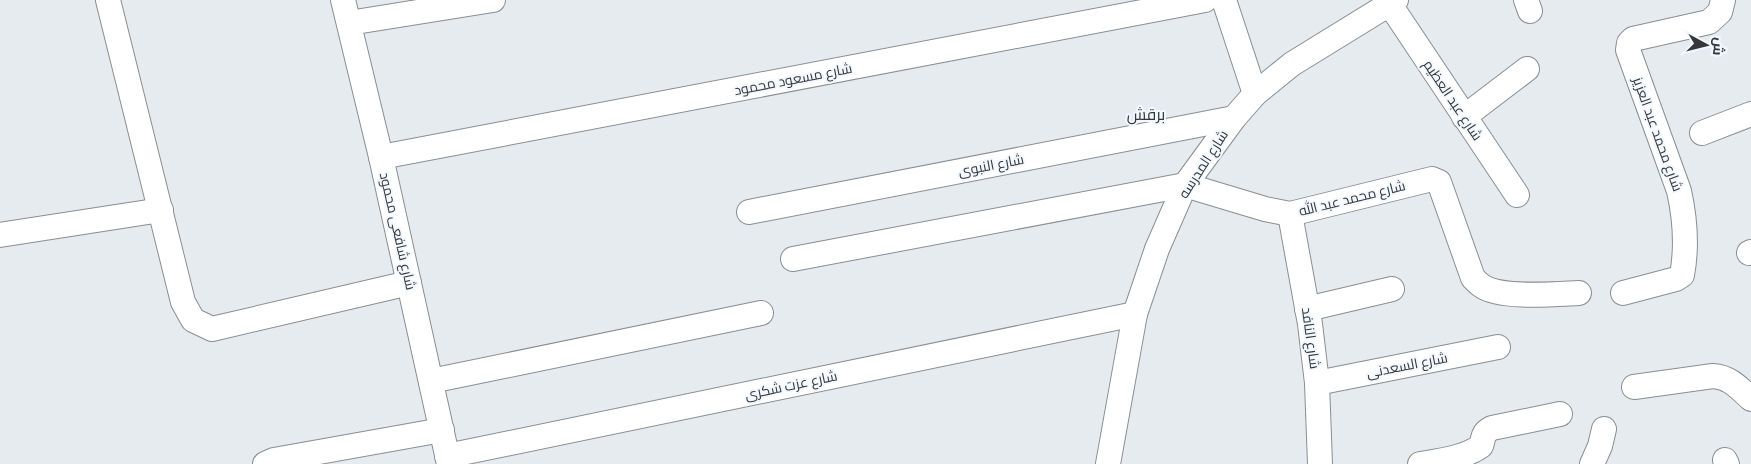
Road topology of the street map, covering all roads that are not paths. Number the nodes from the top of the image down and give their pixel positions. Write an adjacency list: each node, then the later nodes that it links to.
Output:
1 (108, 0): 18 (street)
2 (343, 0): 8 (street, شارع شافعى محمود)
3 (493, 0): 8 (street)
4 (1205, 0): 15 (street, شارع مسعود محمود)
5 (1224, 0): 10 (street)
6 (1723, 0): 26 (street, شارع محمد عبد العزيز)
7 (1390, 2): 10 (street, شارع المدرسه); 12 (street, شارع عبد العظيم)
8 (349, 23): 15 (street, شارع شافعى محمود)
9 (1527, 69): 12 (street)
10 (1255, 94): 13 (street, شارع المدرسه)
11 (1751, 114): 14 (street)
12 (1464, 117): 17 (street, شارع عبد العظيم)
13 (1234, 118): 16 (street, شارع المدرسه); 19 (street, شارع النبوى)
14 (1702, 133)
15 (381, 157): 23 (street, شارع شافعى محمود)
16 (1185, 185): 20 (street, شارع محمد عبد الله); 22 (street); 29 (street, شارع المدرسه)
17 (1517, 194)
18 (161, 210): 21 (street); 23 (street)
19 (749, 212)
20 (1290, 214): 25 (street, شارع محمد عبد الله); 27 (street, شارع النافد)
21 (0, 235)
22 (793, 259)
23 (409, 283): 31 (street, شارع شافعى محمود)
24 (1392, 289): 27 (street)
25 (1579, 293)
26 (1623, 293)
27 (1307, 309): 32 (street, شارع النافد)
28 (761, 313): 31 (street)
29 (1135, 314): 38 (street, شارع عزت شكرى); 40 (street, شارع المدرسه)
30 (1498, 347): 32 (street, شارع السعدنى)
31 (431, 381): 37 (street, شارع شافعى محمود)
32 (1317, 382): 41 (street, شارع النافد)
33 (1634, 387): 34 (street)
34 (1751, 399)
35 (1560, 414): 42 (street)
36 (1604, 428): 43 (street)
37 (442, 430): 38 (street, شارع شافعى محمود); 39 (street)
38 (448, 460)
39 (265, 464)
40 (1108, 464)
41 (1320, 464)
42 (1420, 464)
43 (1592, 464)

